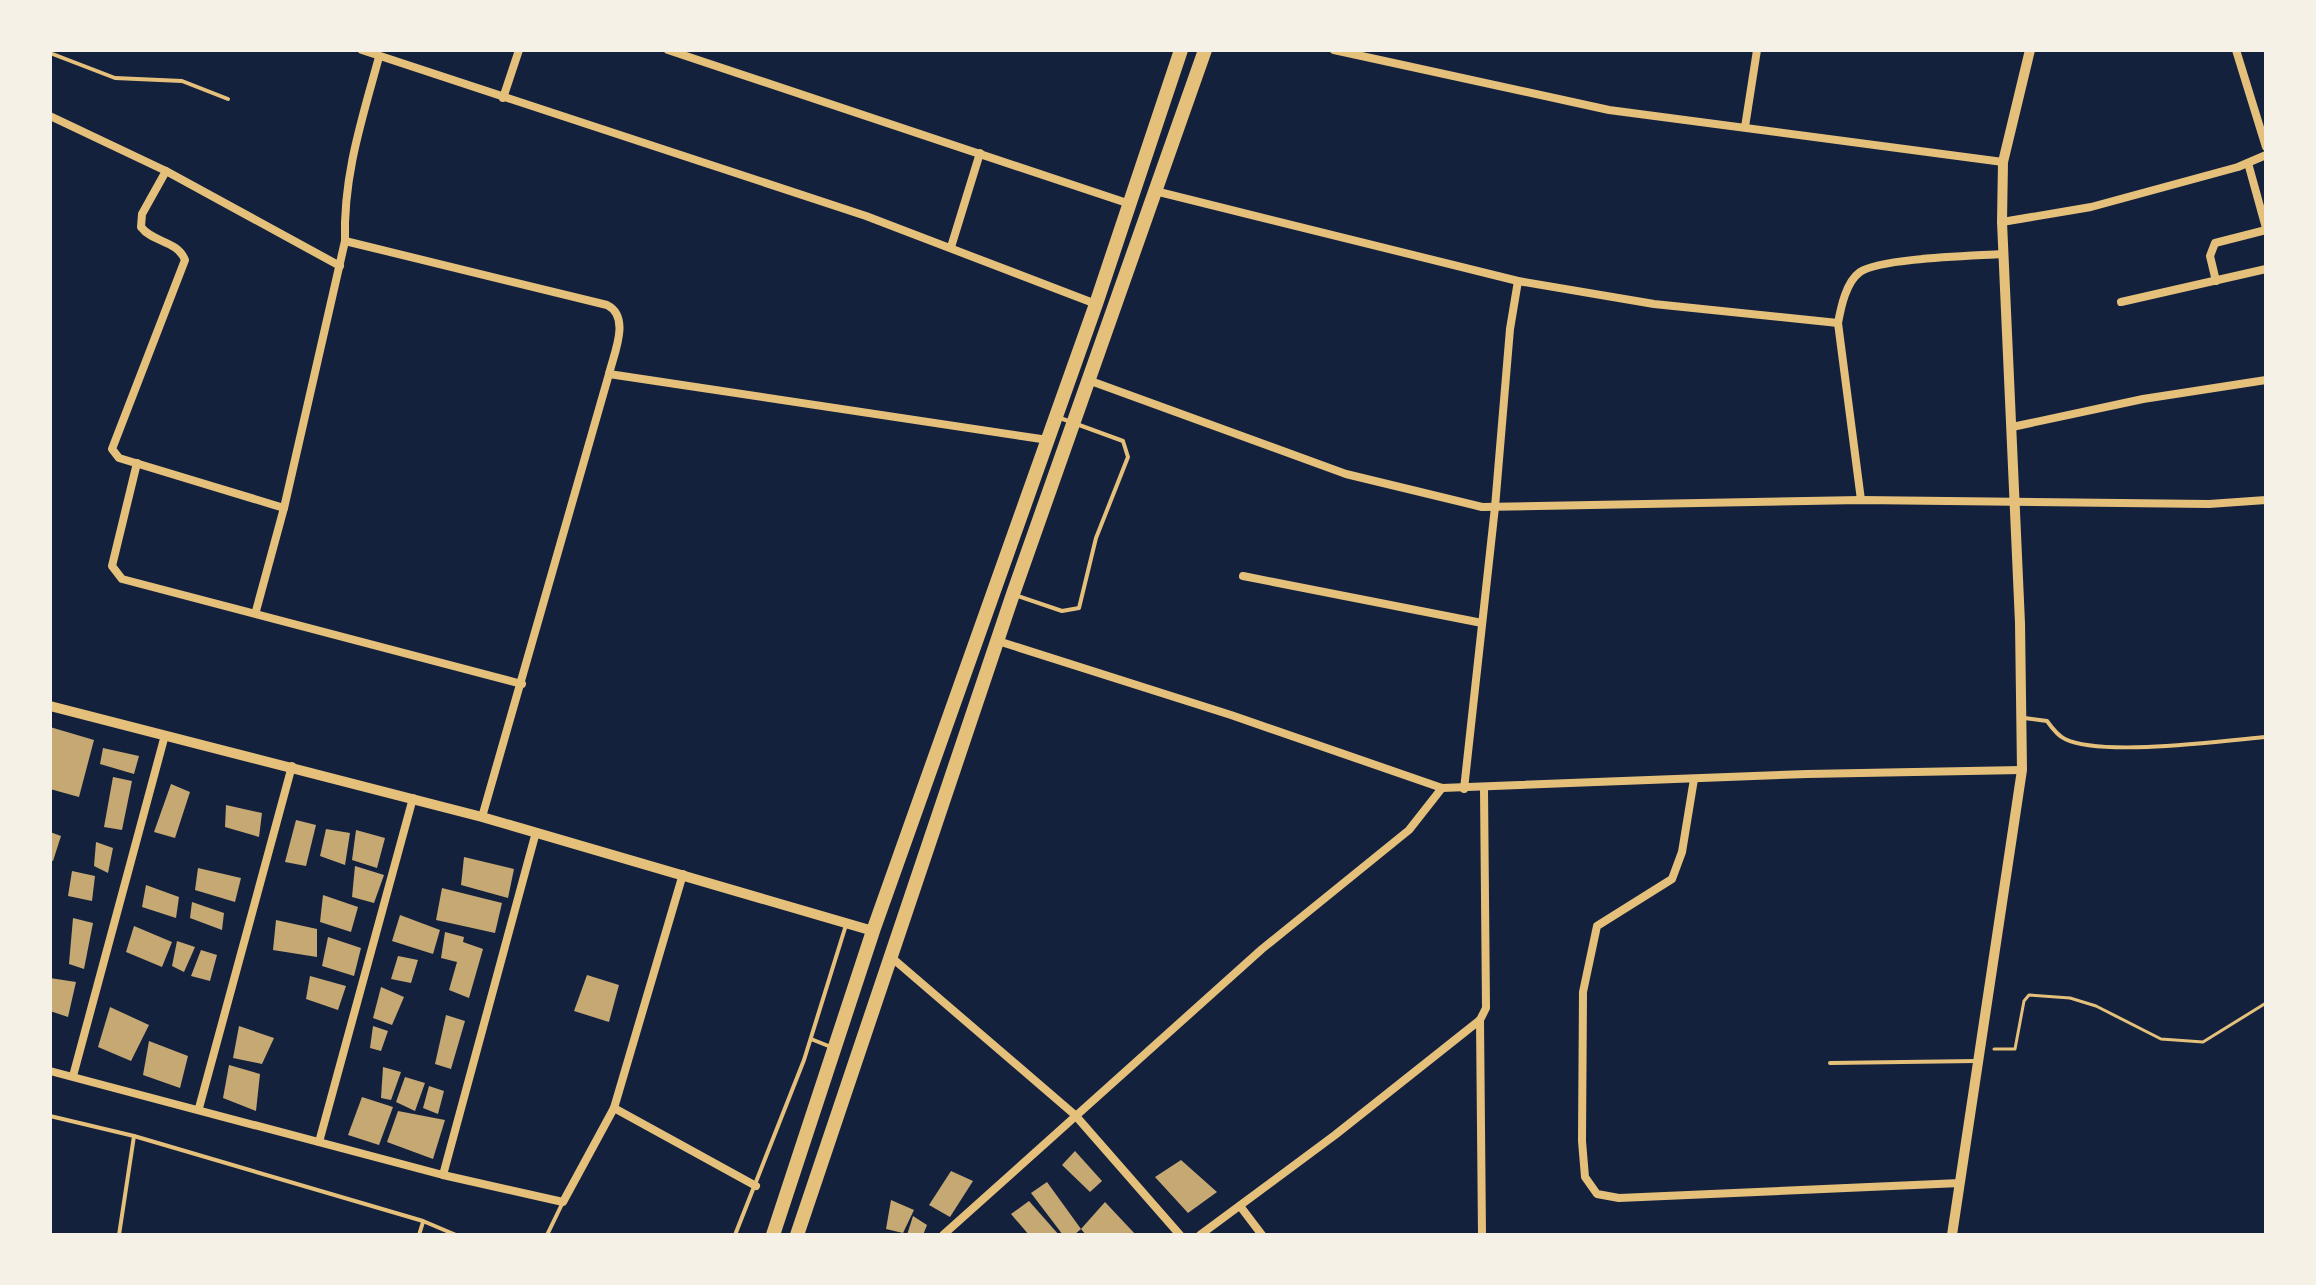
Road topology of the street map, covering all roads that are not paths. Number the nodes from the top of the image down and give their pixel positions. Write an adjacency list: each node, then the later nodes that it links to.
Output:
1 (362, 50): 11 (street)
2 (519, 50): 12 (street)
3 (668, 50): 17 (street)
4 (1181, 50): 23 (highway)
5 (1205, 50): 22 (highway)
6 (1334, 50): 15 (street)
7 (1757, 50): 15 (street)
8 (2030, 50): 19 (street)
9 (2236, 50): 16 (street)
10 (50, 53): 13 (lane)
11 (379, 57): 12 (street); 26 (street)
12 (503, 98): 27 (street)
13 (228, 99)
14 (50, 116): 21 (street)
15 (1745, 127): 19 (street)
16 (2266, 147)
17 (980, 153): 23 (street); 27 (street)
18 (2266, 155): 20 (street)
19 (2003, 162): 24 (street)
20 (2248, 163): 24 (street); 25 (street)
21 (166, 171): 29 (street); 43 (street)
22 (1155, 191): 31 (street); 37 (highway)
23 (1131, 204): 34 (highway)
24 (2002, 222): 28 (street)
25 (2266, 229): 32 (street)
26 (345, 241): 29 (street); 36 (street)
27 (951, 247): 34 (street)
28 (2002, 254): 35 (street); 41 (street)
29 (340, 266): 48 (street)
30 (2266, 269): 32 (street)
31 (1518, 281): 35 (street); 47 (street)
32 (2216, 281): 33 (street)
33 (2121, 302)
34 (1096, 304): 39 (highway)
35 (1838, 323): 44 (street)
36 (609, 374): 42 (street); 54 (street)
37 (1088, 380): 40 (highway); 47 (street)
38 (2266, 380): 41 (street)
39 (1055, 417): 40 (lane); 42 (highway)
40 (1074, 421): 50 (highway); 50 (lane)
41 (2012, 427): 46 (street)
42 (1048, 440): 70 (highway)
43 (137, 463): 48 (street); 51 (street)
44 (1861, 500): 46 (street); 47 (street)
45 (2266, 500): 46 (street)
46 (2014, 505): 56 (street)
47 (1495, 507): 52 (street)
48 (284, 508): 51 (street)
49 (1243, 576): 52 (street)
50 (1013, 594): 53 (highway)
51 (256, 611): 54 (street)
52 (1482, 623): 63 (street)
53 (998, 641): 62 (street); 71 (highway)
54 (522, 684): 66 (street)
55 (50, 706): 57 (street)
56 (2021, 718): 58 (lane); 60 (street)
57 (165, 735): 59 (street); 78 (street)
58 (2266, 737)
59 (292, 766): 65 (street); 81 (street)
60 (2022, 770): 61 (street); 75 (street)
61 (1694, 779): 64 (street); 90 (street)
62 (1442, 788): 63 (street); 83 (street)
63 (1464, 789): 64 (street)
64 (1484, 789): 72 (street)
65 (413, 798): 66 (street); 88 (street)
66 (482, 817): 67 (street)
67 (536, 832): 68 (street); 89 (street)
68 (683, 874): 69 (street); 82 (street)
69 (846, 924): 70 (street); 73 (lane)
70 (873, 931): 74 (highway)
71 (890, 957): 80 (highway); 83 (street)
72 (1480, 1020): 93 (street); 106 (street)
73 (811, 1039): 74 (lane); 91 (lane)
74 (836, 1049): 79 (highway)
75 (1978, 1061): 76 (lane); 90 (street)
76 (1830, 1063)
77 (50, 1071): 78 (street)
78 (73, 1076): 81 (street)
79 (818, 1102): 80 (highway); 85 (highway)
80 (839, 1107): 86 (highway)
81 (199, 1108): 88 (street)
82 (614, 1108): 91 (street); 92 (street)
83 (1075, 1115): 102 (street); 103 (street)
84 (50, 1116): 87 (lane)
85 (810, 1126): 86 (highway); 101 (highway)
86 (831, 1133): 95 (highway)
87 (134, 1136): 94 (lane); 96 (lane)
88 (319, 1142): 89 (street)
89 (443, 1175): 92 (street)
90 (1960, 1183): 107 (street)
91 (756, 1186): 100 (lane)
92 (563, 1202): 99 (lane)
93 (1240, 1206): 104 (street); 105 (street)
94 (423, 1221): 97 (lane); 98 (lane)
95 (801, 1233)
96 (119, 1235)
97 (419, 1235)
98 (456, 1235)
99 (547, 1235)
100 (735, 1235)
101 (773, 1235)
102 (943, 1235)
103 (1180, 1235)
104 (1200, 1235)
105 (1262, 1235)
106 (1482, 1235)
107 (1952, 1235)

